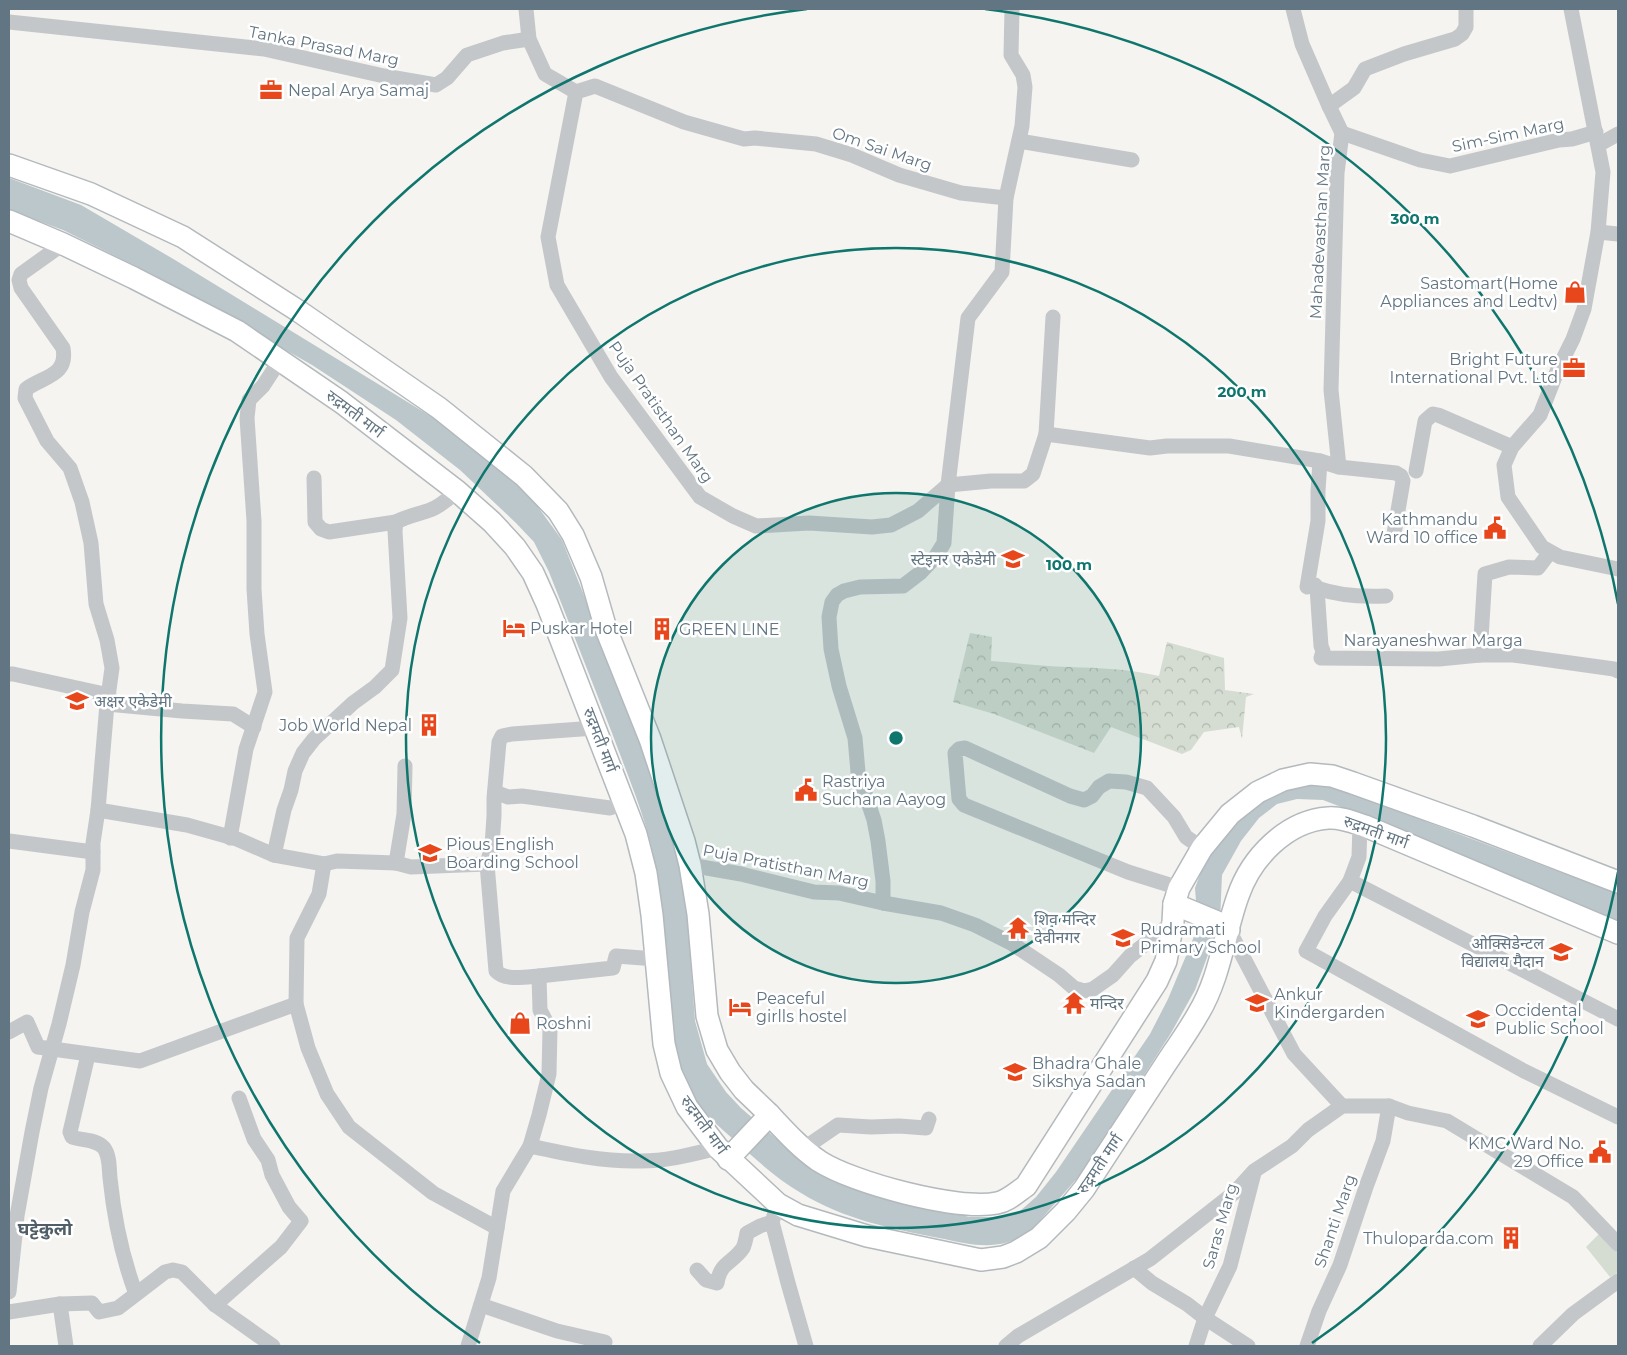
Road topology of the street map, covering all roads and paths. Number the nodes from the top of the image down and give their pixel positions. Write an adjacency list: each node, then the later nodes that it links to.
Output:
1 (526, 9): 7 (street)
2 (1012, 9): 13 (street, Puja Pratisthan Marg)
3 (1293, 9): 9 (street, Mahadevasthan Marg)
4 (1466, 9): 9 (street)
5 (1571, 9): 12 (street)
6 (9, 22): 7 (street, Tanka Prasad Marg)
7 (529, 39): 8 (street)
8 (576, 92): 16 (street, Om Sai Marg); 29 (street, Puja Pratisthan Marg)
9 (1329, 106): 10 (street, Mahadevasthan Marg)
10 (1342, 133): 12 (street, Sim-Sim Marg); 26 (street, Mahadevasthan Marg)
11 (1618, 134): 12 (street, Sim-Sim Marg)
12 (1597, 139): 18 (street)
13 (1019, 140): 14 (street); 16 (street, Puja Pratisthan Marg)
14 (1132, 160)
15 (9, 165): 56 (street)
16 (1006, 198): 29 (street, Puja Pratisthan Marg)
17 (9, 221): 20 (street, रुद्रमती मार्ग)
18 (1598, 232): 19 (street); 24 (street)
19 (1618, 234)
20 (63, 244): 22 (street, रुद्रमती मार्ग); 40 (street)
21 (1053, 317): 23 (street)
22 (280, 360): 30 (street, रुद्रमती मार्ग); 41 (street)
23 (1046, 434): 25 (street); 29 (street)
24 (1512, 447): 27 (street); 33 (street)
25 (1320, 461): 26 (street); 35 (street)
26 (1339, 467): 32 (street)
27 (1416, 471)
28 (314, 478): 31 (street)
29 (948, 485): 59 (street, Puja Pratisthan Marg)
30 (457, 491): 31 (street); 42 (street, रुद्रमती मार्ग)
31 (396, 522): 52 (street)
32 (1394, 534)
33 (1550, 552): 34 (street); 37 (street)
34 (1618, 569)
35 (1317, 588): 36 (street); 37 (street, Narayaneshwar Marga)
36 (1386, 596)
37 (1480, 655): 38 (street, Narayaneshwar Marga)
38 (1618, 672)
39 (9, 674): 40 (street)
40 (108, 699): 41 (street); 46 (street)
41 (254, 727): 48 (street)
42 (596, 728): 44 (street); 45 (street, रुद्रमती मार्ग)
43 (405, 766): 54 (street)
44 (495, 792): 45 (street); 55 (street)
45 (625, 803): 63 (street, रुद्रमती मार्ग)
46 (98, 810): 48 (street); 51 (street)
47 (1360, 824): 57 (street); 61 (street, रुद्रमती मार्ग); 62 (street, रुद्रमती मार्ग)
48 (230, 838): 52 (street)
49 (9, 841): 51 (street)
50 (1202, 848): 58 (street); 60 (street); 60 (street)
51 (93, 852): 68 (street)
52 (274, 855): 53 (street)
53 (324, 864): 54 (street); 65 (street)
54 (396, 864): 55 (street)
55 (487, 864): 64 (street)
56 (690, 865): 59 (street, Puja Pratisthan Marg); 74 (street)
57 (1350, 881): 66 (street); 73 (street)
58 (1618, 882)
59 (883, 903): 60 (street)
60 (1178, 905): 61 (street); 77 (street)
61 (1226, 927): 71 (street); 80 (street, रुद्रमती मार्ग)
62 (1618, 933)
63 (656, 959): 64 (street); 78 (street, रुद्रमती मार्ग)
64 (539, 976): 76 (street)
65 (296, 1004): 69 (street); 81 (street)
66 (1618, 1019)
67 (9, 1032): 68 (street)
68 (52, 1049): 69 (street); 86 (street)
69 (88, 1055): 87 (street)
70 (239, 1098): 89 (street)
71 (1342, 1106): 72 (street); 79 (street)
72 (1389, 1106): 82 (street); 101 (street, Shanti Marg)
73 (1618, 1116)
74 (766, 1118): 77 (street); 78 (street)
75 (929, 1119): 77 (street)
76 (530, 1146): 78 (street); 81 (street)
77 (803, 1149)
78 (726, 1154): 80 (street, रुद्रमती मार्ग)
79 (1254, 1171): 83 (street); 92 (street, Saras Marg)
80 (775, 1213): 84 (street); 97 (street)
81 (497, 1228): 90 (street)
82 (1618, 1244)
83 (1134, 1268): 92 (street); 98 (street)
84 (697, 1270)
85 (1618, 1282): 102 (street)
86 (9, 1292)
87 (136, 1294): 88 (street); 89 (street)
88 (60, 1304): 91 (street); 94 (street)
89 (215, 1305): 95 (street)
90 (481, 1305): 93 (street); 96 (street)
91 (9, 1312)
92 (1205, 1318): 99 (street, Saras Marg); 100 (street)
93 (605, 1342)
94 (66, 1346)
95 (272, 1346)
96 (468, 1346)
97 (806, 1346)
98 (1006, 1346)
99 (1196, 1346)
100 (1248, 1346)
101 (1308, 1346)
102 (1540, 1346)

